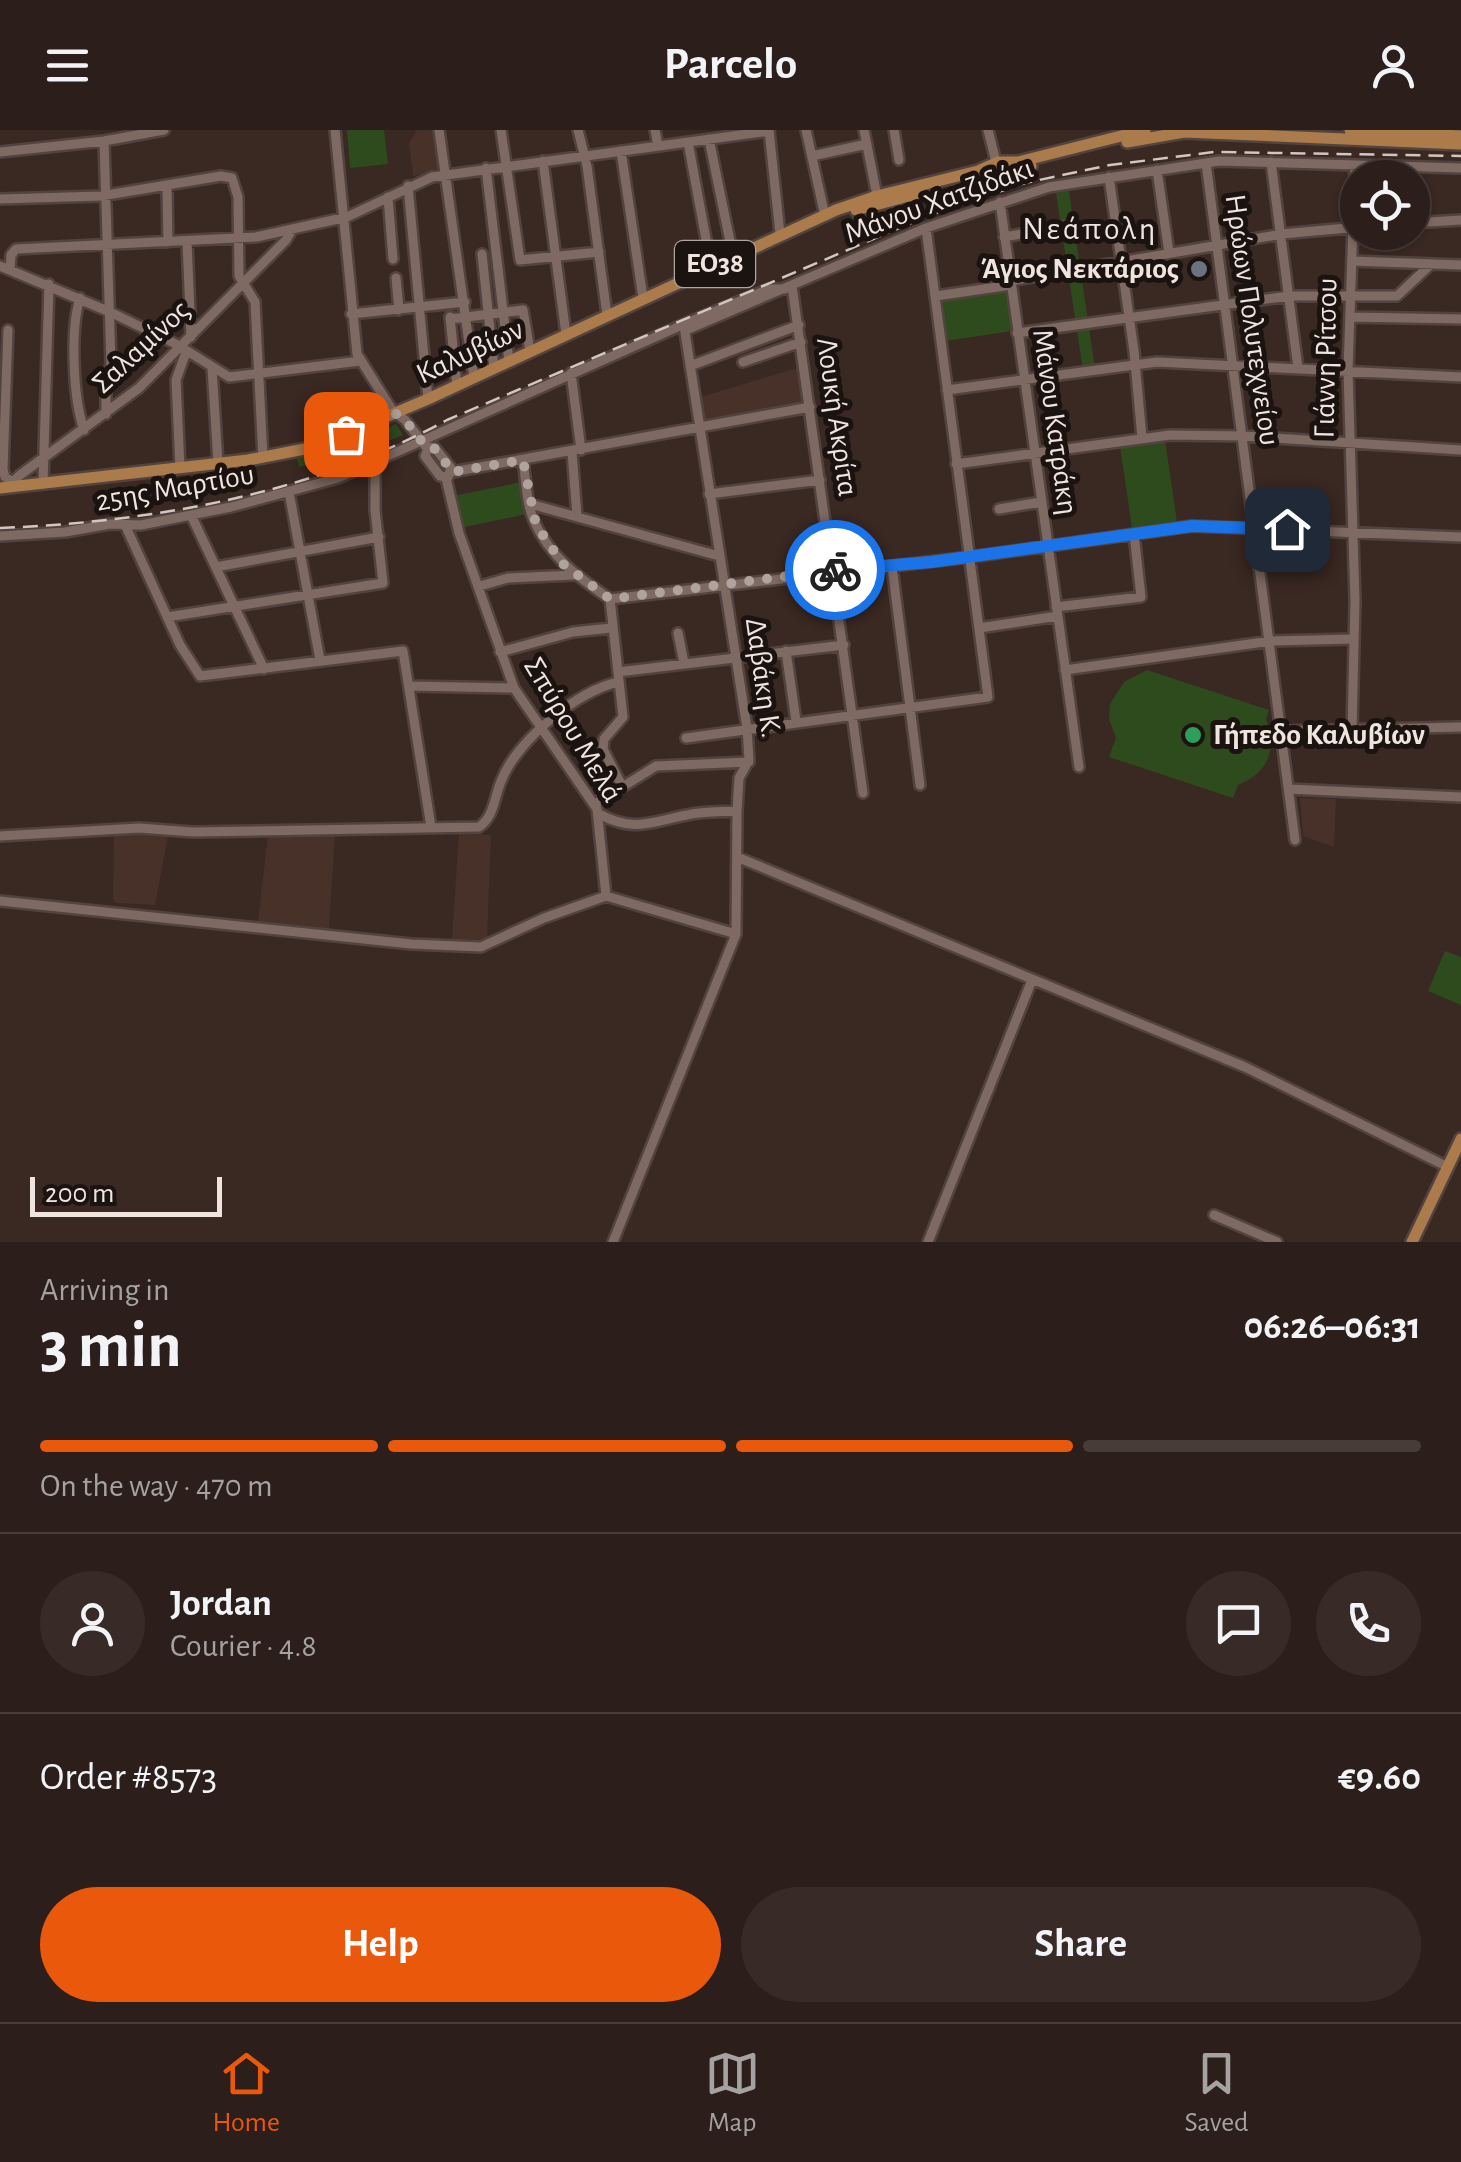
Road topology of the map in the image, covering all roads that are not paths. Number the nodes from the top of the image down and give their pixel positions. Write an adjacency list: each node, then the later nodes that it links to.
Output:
1 (164, 130): 19 (street)
2 (334, 130): 49 (street)
3 (439, 130): 39 (street)
4 (502, 130): 33 (street)
5 (578, 130): 26 (street)
6 (655, 130): 23 (street)
7 (806, 130): 27 (street)
8 (864, 130): 21 (street)
9 (894, 130): 29 (street)
10 (988, 130): 36 (street)
11 (1145, 130): 16 (main road, Καλυβίων / ΕΟ38)
12 (1350, 130): 15 (main road)
13 (769, 131): 18 (street); 56 (street)
14 (1199, 131): 22 (main road, Καλυβίων / ΕΟ38); 36 (main road, Καλυβίων / ΕΟ38)
15 (1436, 132): 17 (main road)
16 (1115, 133): 36 (main road, Καλυβίων / ΕΟ38)
17 (1461, 136)
18 (709, 139): 20 (street); 68 (street)
19 (104, 140): 25 (street); 43 (street)
20 (688, 142): 23 (street); 74 (street)
21 (867, 144): 27 (street); 44 (street)
22 (1461, 144)
23 (658, 146): 24 (street)
24 (621, 151): 26 (street); 86 (street)
25 (0, 152)
26 (584, 156): 28 (street); 65 (street)
27 (812, 156): 48 (street)
28 (543, 160): 33 (street); 69 (street)
29 (899, 160)
30 (1271, 162): 31 (street, Μάνου Χατζιδάκι); 32 (street, Μάνου Χατζιδάκι); 57 (street)
31 (1206, 163): 38 (street, Μάνου Χατζιδάκι); 62 (street, Ηρώων Πολυτεχνείου)
32 (1340, 165)
33 (506, 166): 35 (street); 69 (street)
34 (1430, 167): 37 (street, Μάνου Χατζιδάκι)
35 (486, 168): 39 (street); 93 (street)
36 (1000, 168): 44 (main road, Καλυβίων / ΕΟ38); 48 (main road, Καλυβίων / ΕΟ38)
37 (1461, 168)
38 (1157, 170): 40 (street, Μάνου Χατζιδάκι); 66 (street)
39 (446, 175): 41 (street); 87 (street)
40 (1109, 177): 47 (street, Μάνου Χατζιδάκι); 72 (street)
41 (408, 186): 45 (street); 90 (street)
42 (167, 187): 43 (street); 59 (street); 61 (street)
43 (105, 196): 46 (street); 63 (street)
44 (877, 196): 48 (main road, Καλυβίων / ΕΟ38)
45 (388, 197): 49 (street); 70 (street)
46 (0, 199)
47 (1000, 202): 53 (street, Μάνου Χατζιδάκι); 58 (street, Μάνου Κατράκη)
48 (824, 216): 56 (main road, Καλυβίων / ΕΟ38)
49 (341, 218): 55 (street); 94 (street)
50 (1461, 220): 51 (street)
51 (1430, 222)
52 (1066, 226): 58 (street)
53 (926, 228): 81 (street, Μάνου Χατζιδάκι); 82 (street)
54 (1340, 229): 57 (street)
55 (292, 230): 59 (street); 78 (street, Σαλαμίνος)
56 (780, 234): 68 (main road, Καλυβίων / ΕΟ38)
57 (1282, 234): 62 (street); 83 (street)
58 (1004, 237): 79 (street, Μάνου Κατράκη)
59 (238, 240): 60 (street); 78 (street)
60 (186, 241): 61 (street); 107 (street)
61 (168, 242): 63 (street)
62 (1217, 244): 66 (street); 89 (street, Ηρώων Πολυτεχνείου)
63 (108, 246): 76 (street); 92 (street)
64 (1353, 250): 71 (street, Γιάννη Ρίτσου)
65 (599, 252): 69 (street); 96 (street)
66 (1169, 253): 72 (street)
67 (482, 254): 95 (street)
68 (733, 256): 74 (main road, Καλυβίων / ΕΟ38)
69 (556, 258): 105 (street)
70 (393, 259)
71 (1352, 261): 75 (street); 84 (street, Γιάννη Ρίτσου)
72 (1121, 262): 79 (street); 100 (street)
73 (1461, 265): 75 (street)
74 (711, 266): 86 (main road, Καλυβίων / ΕΟ38)
75 (1429, 266): 84 (street)
76 (5, 268): 80 (street)
77 (396, 278): 91 (street)
78 (242, 283): 107 (street, Σαλαμίνος); 122 (street)
79 (1011, 283): 82 (street); 106 (street, Μάνου Κατράκη)
80 (49, 284): 85 (street); 142 (street)
81 (788, 288): 102 (street, Λουκή Ακρίτα); 103 (street, Μάνου Χατζιδάκι)
82 (936, 296): 127 (street)
83 (1289, 296): 84 (street); 89 (street); 119 (street)
84 (1351, 296): 98 (street, Γιάννη Ρίτσου)
85 (80, 298): 92 (street); 132 (street)
86 (643, 298): 96 (main road, Καλυβίων / ΕΟ38)
87 (465, 302): 88 (street); 97 (street)
88 (450, 304): 90 (street); 99 (street)
89 (1224, 304): 100 (street); 115 (street, Ηρώων Πολυτεχνείου)
90 (420, 308): 91 (street); 128 (street)
91 (399, 310): 94 (street)
92 (110, 312): 109 (street); 130 (street)
93 (503, 312): 95 (street); 110 (street); 112 (street)
94 (352, 314): 111 (street)
95 (488, 314): 97 (street); 118 (street)
96 (607, 315): 105 (main road, Καλυβίων / ΕΟ38)
97 (467, 317): 99 (street); 124 (street)
98 (1350, 317): 101 (street); 120 (street, Γιάννη Ρίτσου)
99 (450, 318): 126 (street)
100 (1129, 318): 106 (street); 114 (street)
101 (1461, 318)
102 (799, 325): 108 (street, Λουκή Ακρίτα); 116 (street)
103 (685, 328): 116 (street, Δαβάκη Κ.); 121 (street, 25ης Μαρτίου)
104 (8, 330): 151 (street)
105 (566, 334): 110 (main road, Καλυβίων / ΕΟ38)
106 (1018, 334): 125 (street, Μάνου Κατράκη)
107 (191, 338): 109 (street, Σαλαμίνος)
108 (801, 342): 113 (street); 129 (street, Λουκή Ακρίτα)
109 (184, 350): 117 (street); 130 (street, Σαλαμίνος); 147 (street)
110 (530, 351): 112 (main road, Καλυβίων / ΕΟ38)
111 (360, 360): 122 (street); 131 (street)
112 (509, 361): 118 (main road, Καλυβίων / ΕΟ38)
113 (743, 362)
114 (1135, 364): 115 (street); 125 (street); 135 (street)
115 (1233, 365): 119 (street); 134 (street, Ηρώων Πολυτεχνείου)
116 (690, 366): 133 (street, Δαβάκη Κ.)
117 (212, 368): 122 (street); 144 (street)
118 (494, 368): 124 (main road, Καλυβίων / ΕΟ38)
119 (1298, 368): 120 (street)
120 (1348, 372): 123 (street); 136 (street, Γιάννη Ρίτσου)
121 (571, 373): 137 (street, 25ης Μαρτίου); 139 (street)
122 (259, 374): 141 (street)
123 (1461, 377)
124 (474, 378): 126 (main road, Καλυβίων / ΕΟ38)
125 (1024, 379): 127 (street); 140 (street, Μάνου Κατράκη)
126 (457, 386): 128 (main road, Καλυβίων / ΕΟ38)
127 (947, 390): 146 (street)
128 (428, 400): 131 (main road, Καλυβίων / ΕΟ38)
129 (810, 407): 133 (street); 149 (street, Λουκή Ακρίτα)
130 (106, 414): 132 (street, Σαλαμίνος)
131 (396, 414): 137 (street); 141 (main road, Καλυβίων / ΕΟ38)
132 (84, 430): 142 (street, Σαλαμίνος)
133 (700, 430): 139 (street); 153 (street, Δαβάκη Κ.)
134 (1243, 436): 135 (street); 136 (street); 160 (street, Ηρώων Πολυτεχνείου)
135 (1142, 438): 140 (street)
136 (1350, 444): 138 (street); 161 (street, Γιάννη Ρίτσου)
137 (424, 445): 145 (street, 25ης Μαρτίου); 148 (street)
138 (1461, 450)
139 (576, 451): 143 (street); 158 (street)
140 (1034, 453): 146 (street); 154 (street, Μάνου Κατράκη)
141 (262, 458): 144 (main road, Καλυβίων / ΕΟ38)
142 (44, 460): 150 (street); 151 (street, Σαλαμίνος)
143 (523, 460): 148 (street); 155 (street)
144 (218, 464): 147 (main road, Καλυβίων / ΕΟ38)
145 (375, 464): 152 (street, 25ης Μαρτίου); 164 (street)
146 (956, 464): 169 (street)
147 (180, 468): 150 (main road, Καλυβίων / ΕΟ38)
148 (449, 475): 175 (street, Σπύρου Μελά)
149 (820, 480): 153 (street); 172 (street, Λουκή Ακρίτα)
150 (43, 484): 151 (main road, Καλυβίων / ΕΟ38)
151 (9, 486)
152 (289, 492): 157 (street, 25ης Μαρτίου); 167 (street)
153 (709, 494): 168 (street, Δαβάκη Κ.)
154 (1041, 502): 156 (street); 166 (street, Μάνου Κατράκη)
155 (530, 504): 158 (street); 173 (street)
156 (1000, 509)
157 (191, 516): 159 (street, 25ης Μαρτίου); 170 (street)
158 (577, 516): 168 (street)
159 (126, 526): 163 (street, 25ης Μαρτίου); 180 (street)
160 (1255, 528): 161 (street); 162 (street); 185 (street, Ηρώων Πολυτεχνείου)
161 (1352, 532): 165 (street); 184 (street, Γιάννη Ρίτσου)
162 (1134, 534): 166 (street); 179 (street)
163 (0, 536)
164 (378, 537): 167 (street); 176 (street)
165 (1461, 537)
166 (1048, 547): 169 (street); 179 (street, Μάνου Κατράκη)
167 (301, 551): 170 (street); 176 (street)
168 (719, 556): 174 (street, Δαβάκη Κ.)
169 (970, 557): 171 (street); 182 (street)
170 (216, 567): 178 (street)
171 (892, 567): 172 (street); 197 (street)
172 (833, 570): 174 (street); 186 (street, Λουκή Ακρίτα)
173 (574, 574): 175 (street); 177 (street)
174 (724, 584): 177 (street); 189 (street, Δαβάκη Κ.)
175 (480, 586): 188 (street, Σπύρου Μελά)
176 (309, 595): 178 (street); 190 (street)
177 (610, 599): 181 (street)
178 (234, 606): 180 (street); 192 (street)
179 (1057, 612): 182 (street); 193 (street, Μάνου Κατράκη)
180 (167, 617): 192 (street)
181 (611, 628): 188 (street); 194 (street)
182 (980, 628): 197 (street)
183 (678, 633): 191 (street)
184 (1354, 639): 185 (street); 203 (street, Γιάννη Ρίτσου)
185 (1271, 641): 193 (street); 204 (street, Ηρώων Πολυτεχνείου)
186 (844, 645): 187 (street); 198 (street, Λουκή Ακρίτα)
187 (786, 651): 189 (street); 199 (street)
188 (500, 652): 196 (street, Σπύρου Μελά)
189 (736, 656): 191 (street); 201 (street, Δαβάκη Κ.)
190 (320, 660): 192 (street); 195 (street)
191 (684, 663): 194 (street)
192 (264, 668)
193 (1065, 670): 207 (street, Μάνου Κατράκη)
194 (618, 676): 200 (street); 209 (street)
195 (409, 686): 196 (street); 215 (street)
196 (514, 688): 200 (street, Σπύρου Μελά)
197 (911, 709): 198 (street); 208 (street)
198 (854, 715): 199 (street); 211 (street, Λουκή Ακρίτα)
199 (796, 721): 201 (street)
200 (542, 728): 213 (street, Σπύρου Μελά); 215 (street)
201 (747, 728): 205 (street); 206 (street, Δαβάκη Κ.)
202 (1461, 728): 203 (street)
203 (1352, 730): 204 (street)
204 (1282, 731): 210 (street, Ηρώων Πολυτεχνείου)
205 (686, 738)
206 (748, 762): 209 (street); 214 (street, Δαβάκη Κ.)
207 (1079, 767)
208 (920, 785)
209 (622, 786): 213 (street)
210 (1289, 789): 212 (street); 217 (street, Ηρώων Πολυτεχνείου)
211 (863, 793)
212 (1461, 797)
213 (597, 809): 214 (street); 219 (street, Σπύρου Μελά)
214 (736, 810): 218 (street, Δαβάκη Κ.)
215 (431, 827): 216 (street)
216 (0, 836)
217 (1295, 840)
218 (737, 858): 221 (street, Δαβάκη Κ.); 222 (street)
219 (606, 896): 220 (street); 221 (street)
220 (0, 901)
221 (736, 934): 226 (street)
222 (1032, 980): 224 (street); 227 (street)
223 (1461, 1139): 224 (main road)
224 (1451, 1170): 229 (main road)
225 (1214, 1216): 228 (street)
226 (613, 1242)
227 (928, 1242)
228 (1278, 1242)
229 (1412, 1242)

